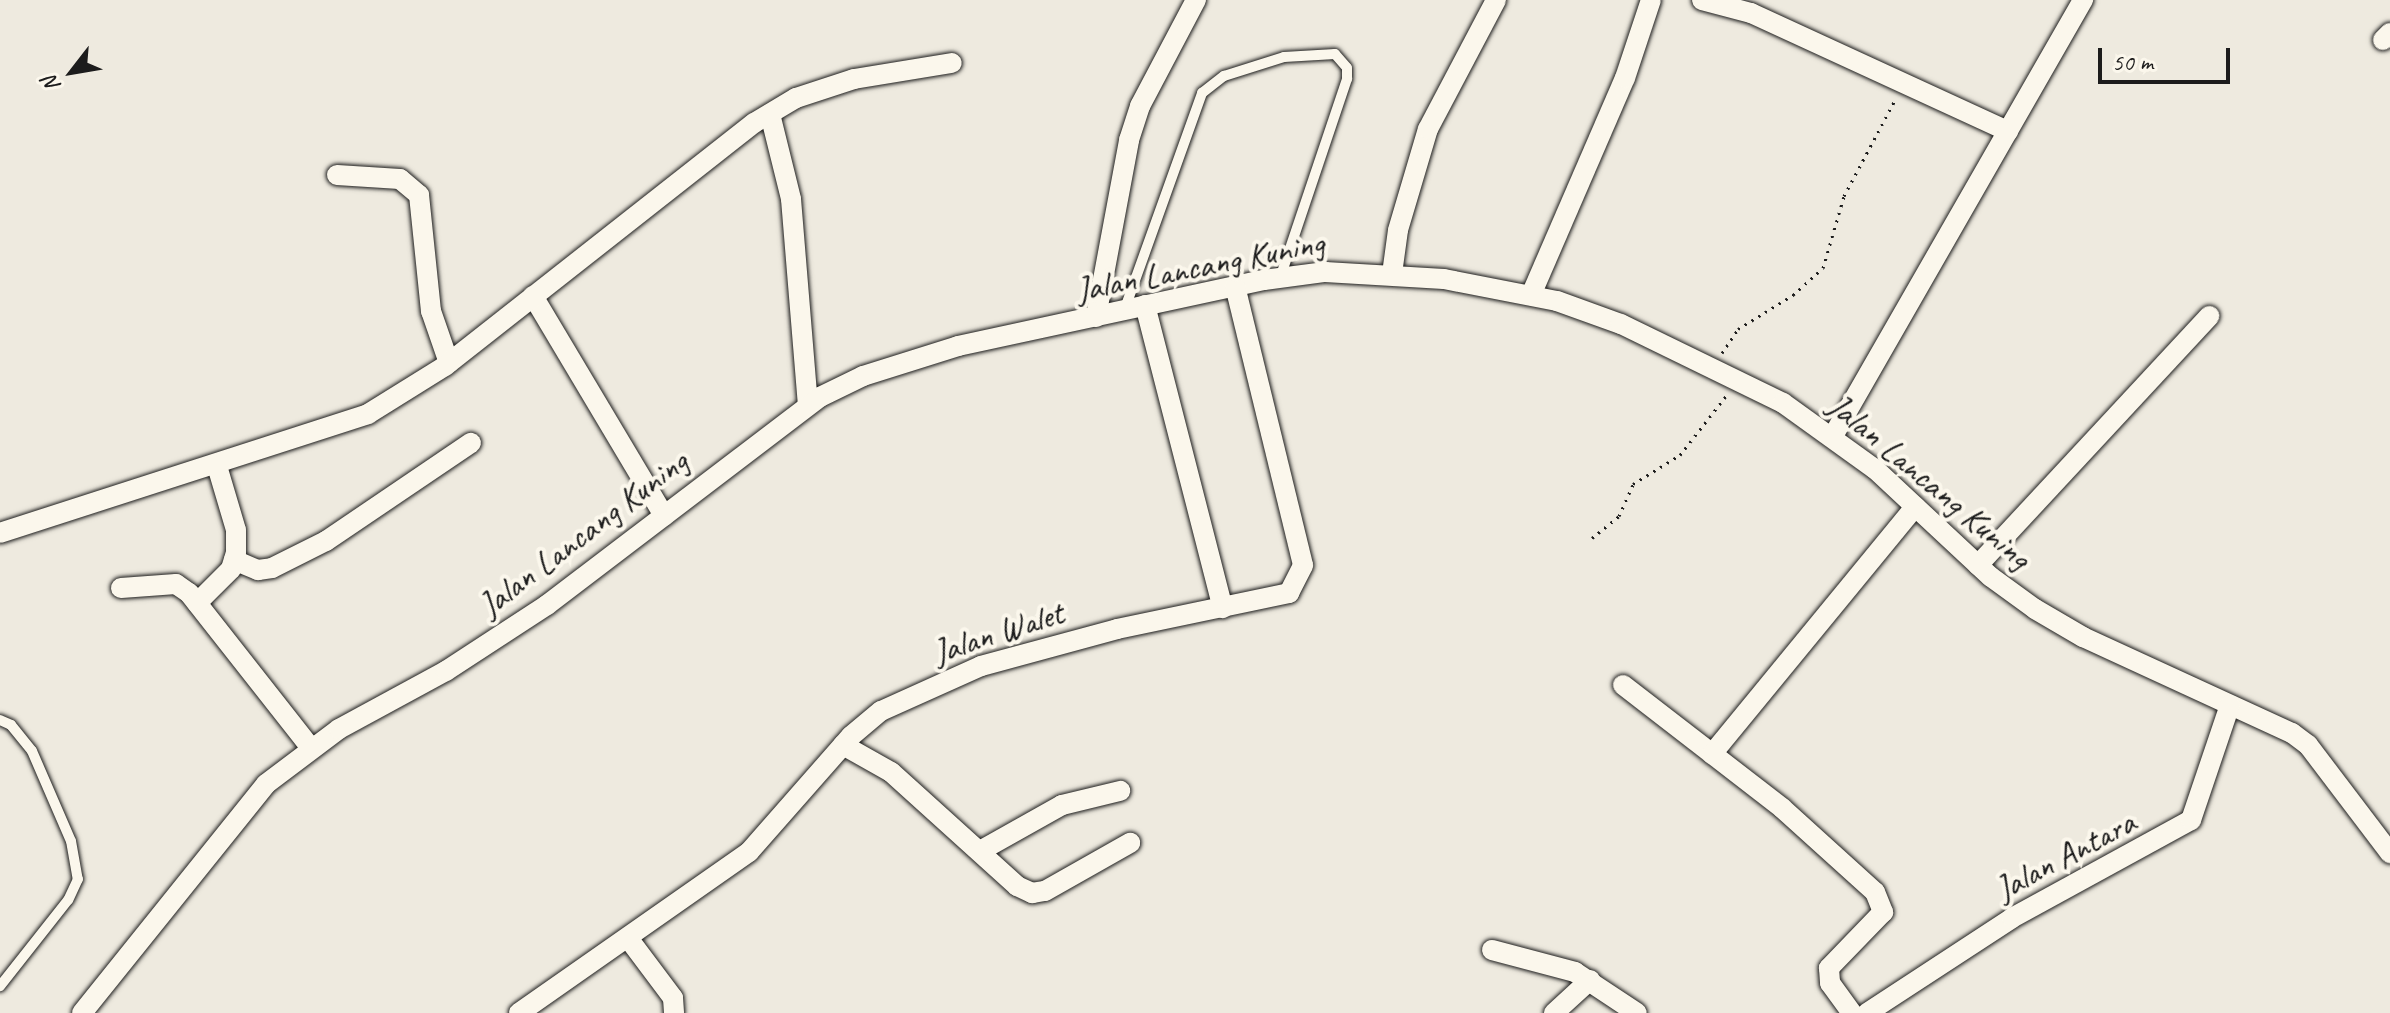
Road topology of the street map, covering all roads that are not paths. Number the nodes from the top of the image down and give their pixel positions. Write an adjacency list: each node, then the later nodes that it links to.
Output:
1 (1196, 0): 18 (street)
2 (1496, 0): 10 (street)
3 (1651, 0): 13 (street)
4 (1705, 0): 8 (street)
5 (2083, 0): 8 (street)
6 (952, 63): 7 (street)
7 (770, 114): 14 (street); 20 (street)
8 (2008, 131): 21 (street)
9 (337, 175): 19 (street)
10 (1392, 274): 11 (street, Jalan Lancang Kuning); 13 (street, Jalan Lancang Kuning)
11 (1280, 278): 12 (street, Jalan Lancang Kuning); 16 (lane)
12 (1235, 286): 15 (street, Jalan Lancang Kuning); 31 (street, Jalan Walet)
13 (1531, 295): 21 (street, Jalan Lancang Kuning)
14 (533, 296): 19 (street); 25 (street)
15 (1145, 305): 16 (street, Jalan Lancang Kuning); 31 (street)
16 (1124, 311): 18 (street, Jalan Lancang Kuning)
17 (2209, 316): 28 (street)
18 (1096, 317): 20 (street, Jalan Lancang Kuning)
19 (449, 363): 23 (street)
20 (808, 404): 25 (street, Jalan Lancang Kuning)
21 (1833, 436): 24 (street, Jalan Lancang Kuning)
22 (471, 443): 27 (street)
23 (217, 466): 26 (street); 27 (street)
24 (1915, 507): 28 (street, Jalan Lancang Kuning); 37 (street)
25 (664, 516): 36 (street, Jalan Lancang Kuning)
26 (0, 533)
27 (234, 560): 30 (street)
28 (1978, 565): 33 (street, Jalan Lancang Kuning)
29 (121, 588): 30 (street)
30 (197, 603): 36 (street)
31 (1223, 608): 35 (street, Jalan Walet)
32 (1623, 685): 37 (street)
33 (2230, 705): 41 (street, Jalan Lancang Kuning); 52 (street, Jalan Antara)
34 (0, 720): 45 (lane)
35 (843, 745): 40 (street); 42 (street, Jalan Walet)
36 (311, 748): 46 (street, Jalan Lancang Kuning)
37 (1712, 754): 51 (street)
38 (1120, 791): 40 (street)
39 (1130, 843): 40 (street)
40 (980, 851)
41 (2390, 853)
42 (628, 938): 47 (street, Jalan Walet); 48 (street)
43 (1492, 950): 44 (street)
44 (1590, 980): 49 (street); 50 (street)
45 (0, 986)
46 (82, 1013)
47 (519, 1013)
48 (674, 1013)
49 (1554, 1013)
50 (1637, 1013)
51 (1852, 1013)
52 (1867, 1013)

